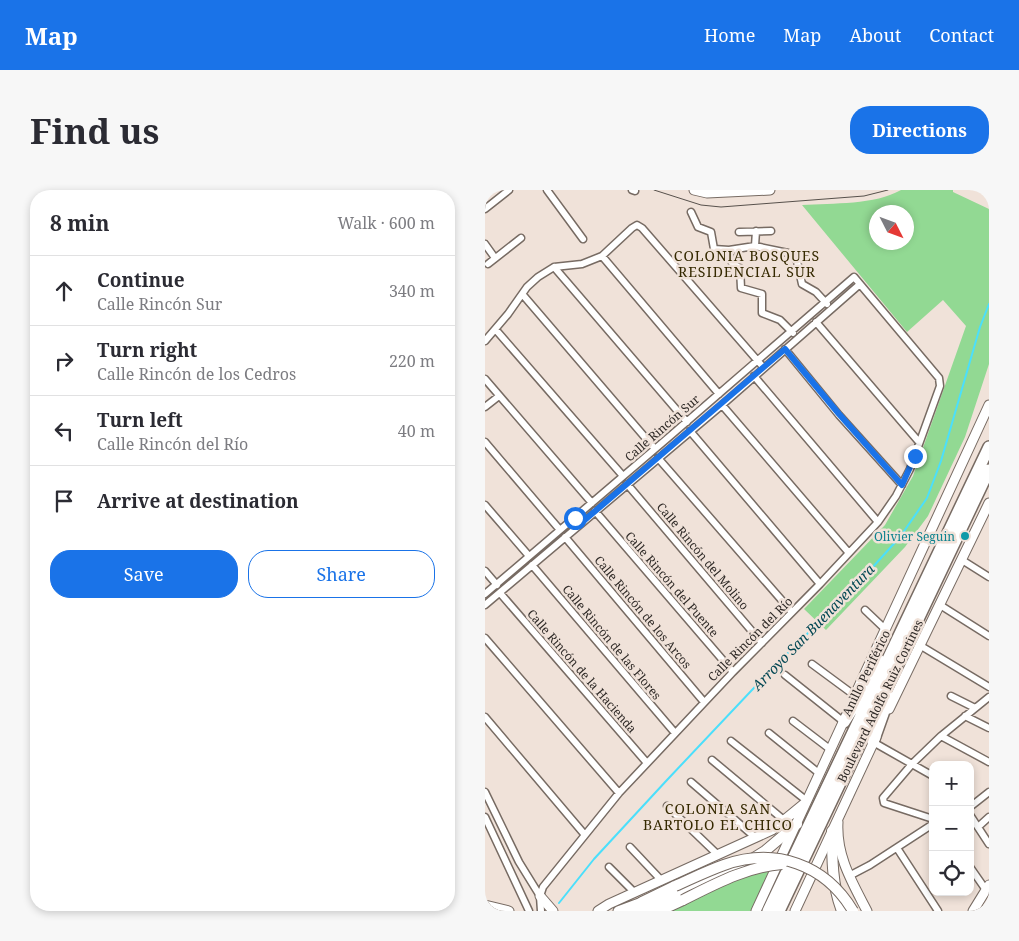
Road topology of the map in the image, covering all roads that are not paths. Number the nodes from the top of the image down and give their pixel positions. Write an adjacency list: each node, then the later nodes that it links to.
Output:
1 (509, 190): 6 (street)
2 (547, 190): 12 (street)
3 (694, 190): 5 (main road)
4 (770, 190): 5 (main road)
5 (751, 191)
6 (485, 209)
7 (691, 212): 15 (street)
8 (756, 231): 9 (street); 10 (street); 14 (street)
9 (771, 231)
10 (739, 232)
11 (521, 238): 17 (street)
12 (583, 239)
13 (485, 244): 17 (street)
14 (755, 246): 15 (street); 22 (street)
15 (729, 250): 26 (street)
16 (602, 256): 19 (street); 30 (street); 36 (street)
17 (495, 258): 18 (street)
18 (488, 264)
19 (555, 267): 21 (street); 43 (street)
20 (860, 284): 22 (street, Calle Rincón Sur); 23 (street, Calle Rincón Sur); 47 (street, Calle Rincón del Río)
21 (523, 295): 25 (street); 50 (street)
22 (826, 302): 23 (street); 26 (street, Calle Rincón Sur)
23 (831, 309): 24 (street, Calle Rincón Sur)
24 (816, 322): 27 (street, Calle Rincón Sur); 47 (street)
25 (496, 330): 28 (street); 55 (street)
26 (791, 331): 27 (street); 30 (street, Calle Rincón Sur)
27 (797, 338): 29 (street, Calle Rincón Sur)
28 (485, 341)
29 (785, 349): 31 (street, Calle Rincón Sur); 57 (street)
30 (757, 360): 31 (street); 34 (street, Calle Rincón Sur)
31 (764, 368): 32 (street, Calle Rincón Sur)
32 (754, 376): 35 (street, Calle Rincón Sur); 66 (street)
33 (485, 378): 37 (street)
34 (734, 381): 35 (street); 36 (street, Calle Rincón Sur)
35 (740, 388): 38 (street, Calle Rincón Sur)
36 (719, 394): 41 (street, Calle Rincón Sur)
37 (499, 396): 40 (street); 61 (street)
38 (722, 404): 42 (street, Calle Rincón Sur); 72 (street)
39 (989, 405): 90 (main road, Boulevard Adolfo Ruiz Cortines)
40 (485, 408)
41 (700, 410): 42 (street); 43 (street, Calle Rincón Sur)
42 (706, 418): 44 (street, Calle Rincón Sur)
43 (687, 422): 45 (street, Calle Rincón Sur)
44 (690, 431): 48 (street, Calle Rincón Sur); 80 (street)
45 (669, 437): 48 (street); 50 (street, Calle Rincón Sur)
46 (485, 442): 68 (street)
47 (919, 442): 57 (street, Calle Rincón del Río)
48 (675, 444): 51 (street, Calle Rincón Sur)
49 (989, 447): 84 (highway, Anillo Periférico)
50 (655, 449): 52 (street, Calle Rincón Sur)
51 (658, 458): 54 (street, Calle Rincón Sur); 88 (street)
52 (637, 465): 54 (street); 55 (street, Calle Rincón Sur)
53 (989, 470): 89 (highway, Anillo Periférico)
54 (643, 471): 56 (street, Calle Rincón Sur)
55 (623, 476): 58 (street, Calle Rincón Sur)
56 (627, 484): 59 (street, Calle Rincón Sur); 93 (street, Calle Rincón del Molino)
57 (902, 485): 66 (street, Calle Rincón del Río)
58 (605, 492): 59 (street); 61 (street, Calle Rincón Sur)
59 (611, 498): 63 (street, Calle Rincón Sur)
60 (989, 503): 65 (main road, Boulevard Adolfo Ruiz Cortines)
61 (591, 504): 64 (street, Calle Rincón Sur)
62 (485, 505): 73 (street)
63 (595, 512): 67 (street, Calle Rincón Sur); 96 (street, Calle Rincón del Puente)
64 (575, 518): 67 (street); 68 (street, Calle Rincón Sur)
65 (986, 518): 74 (main road, Boulevard Adolfo Ruiz Cortines)
66 (878, 522): 72 (street, Calle Rincón del Río)
67 (580, 524): 69 (street, Calle Rincón Sur)
68 (560, 530): 70 (street, Calle Rincón Sur)
69 (565, 537): 71 (street, Calle Rincón Sur); 102 (street, Calle Rincón de los Arcos)
70 (542, 545): 71 (street); 73 (street, Calle Rincón Sur)
71 (548, 552): 75 (street, Calle Rincón Sur)
72 (849, 553): 80 (street, Calle Rincón del Río)
73 (529, 556): 77 (street, Calle Rincón Sur)
74 (962, 560): 78 (street); 86 (main road, Boulevard Adolfo Ruiz Cortines)
75 (532, 565): 79 (street, Calle Rincón Sur); 109 (street, Calle Rincón de las Flores)
76 (485, 571): 81 (street)
77 (512, 572): 79 (street); 81 (street, Calle Rincón Sur)
78 (989, 577)
79 (517, 578): 82 (street, Calle Rincón Sur)
80 (820, 584): 88 (street, Calle Rincón del Río)
81 (497, 585): 83 (street, Calle Rincón Sur)
82 (500, 593): 85 (street, Calle Rincón Sur); 117 (street, Calle Rincón de la Hacienda)
83 (485, 594)
84 (919, 594): 107 (highway); 165 (highway, Anillo Periférico)
85 (486, 602)
86 (940, 605): 91 (street); 94 (main road, Boulevard Adolfo Ruiz Cortines)
87 (865, 610): 90 (street)
88 (792, 612): 93 (street, Calle Rincón del Río)
89 (917, 621): 113 (highway); 166 (highway, Anillo Periférico)
90 (885, 628): 99 (main road, Boulevard Adolfo Ruiz Cortines)
91 (989, 636)
92 (485, 638): 124 (street)
93 (762, 643): 96 (street, Calle Rincón del Río)
94 (921, 646): 98 (street); 113 (main road, Boulevard Adolfo Ruiz Cortines)
95 (812, 664): 99 (street)
96 (733, 672): 102 (street, Calle Rincón del Río)
97 (785, 674): 107 (street)
98 (989, 687)
99 (855, 695): 107 (main road, Boulevard Adolfo Ruiz Cortines)
100 (951, 696): 103 (street)
101 (989, 697): 103 (street)
102 (704, 702): 109 (street, Calle Rincón del Río)
103 (975, 708): 104 (street)
104 (965, 716): 108 (street); 111 (street)
105 (485, 718): 140 (street)
106 (793, 722): 114 (street)
107 (844, 722): 114 (main road, Boulevard Adolfo Ruiz Cortines)
108 (989, 728)
109 (675, 733): 117 (street, Calle Rincón del Río)
110 (769, 733): 119 (street)
111 (941, 736): 116 (street); 118 (street)
112 (731, 741): 126 (street)
113 (873, 742): 118 (street); 133 (main road, Boulevard Adolfo Ruiz Cortines)
114 (831, 750): 119 (main road, Boulevard Adolfo Ruiz Cortines)
115 (712, 760): 134 (street)
116 (989, 762)
117 (647, 763): 124 (street, Calle Rincón del Río)
118 (912, 764): 120 (street); 132 (street)
119 (820, 774): 126 (main road, Boulevard Adolfo Ruiz Cortines)
120 (929, 774)
121 (691, 782): 141 (street)
122 (485, 792): 153 (street)
123 (989, 792): 127 (street)
124 (619, 793): 140 (street, Calle Rincón del Río)
125 (974, 798): 127 (street)
126 (807, 801): 134 (main road); 136 (main road, Boulevard Adolfo Ruiz Cortines)
127 (979, 801): 129 (street)
128 (667, 806): 145 (street)
129 (972, 806)
130 (485, 817): 157 (street)
131 (989, 817): 138 (street)
132 (929, 818)
133 (838, 819): 139 (main road, Boulevard Adolfo Ruiz Cortines); 149 (main road)
134 (785, 821): 141 (main road)
135 (974, 821): 138 (street)
136 (797, 824): 155 (main road); 164 (main road, Boulevard Adolfo Ruiz Cortines)
137 (929, 827): 144 (street)
138 (978, 827): 142 (street)
139 (832, 831): 167 (main road, Boulevard Adolfo Ruiz Cortines); 168 (main road)
140 (585, 835): 153 (street, Calle Rincón del Río)
141 (756, 838): 145 (main road)
142 (989, 844)
143 (630, 847): 150 (street)
144 (897, 848): 149 (street); 171 (street)
145 (719, 855): 150 (main road)
146 (796, 863): 155 (main road, bridge); 163 (main road, bridge); 169 (main road, bridge)
147 (609, 867): 152 (street)
148 (974, 871): 151 (street)
149 (849, 876): 170 (main road)
150 (663, 881): 152 (main road)
151 (988, 887): 172 (main road)
152 (635, 892): 160 (main road)
153 (540, 896): 158 (street); 159 (main road)
154 (485, 905): 156 (main road)
155 (644, 906): 161 (main road); 162 (main road)
156 (509, 911)
157 (529, 911)
158 (541, 911)
159 (553, 911)
160 (598, 911)
161 (618, 911)
162 (634, 911)
163 (659, 911)
164 (756, 911)
165 (768, 911)
166 (779, 911)
167 (795, 911)
168 (842, 911)
169 (853, 911)
170 (867, 911)
171 (938, 911)
172 (973, 911)

